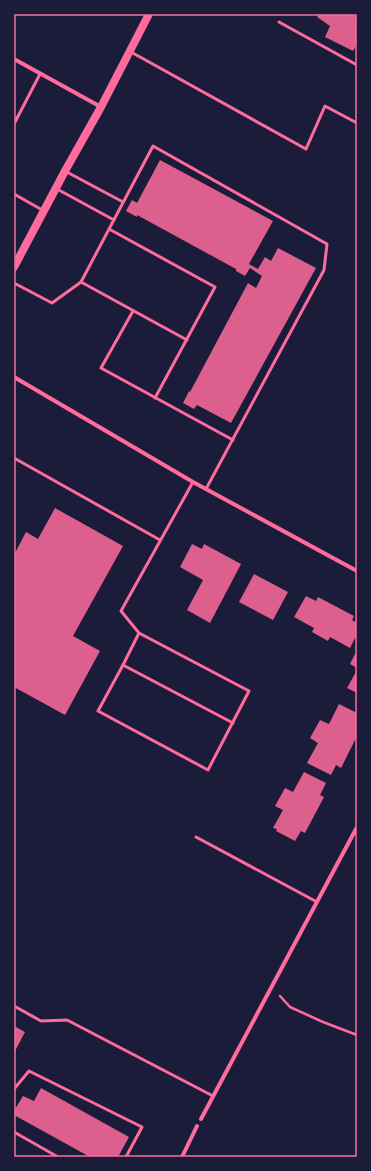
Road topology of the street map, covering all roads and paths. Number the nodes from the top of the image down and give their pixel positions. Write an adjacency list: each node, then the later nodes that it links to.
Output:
1 (149, 14): 3 (main road)
2 (279, 22): 5 (lane)
3 (130, 52): 7 (main road); 8 (lane)
4 (14, 59): 6 (street)
5 (357, 65)
6 (40, 74): 7 (street); 9 (lane)
7 (101, 107): 10 (main road)
8 (357, 123)
9 (14, 124)
10 (65, 171): 11 (main road); 13 (lane)
11 (56, 188): 14 (main road); 15 (lane)
12 (14, 194): 14 (lane)
13 (124, 202): 15 (lane); 24 (lane)
14 (44, 211): 17 (main road)
15 (114, 220): 16 (lane)
16 (109, 229): 18 (lane); 21 (lane)
17 (14, 267)
18 (81, 282): 19 (lane); 20 (lane)
19 (14, 283)
20 (133, 311): 21 (lane); 23 (lane)
21 (187, 340): 23 (lane)
22 (14, 377): 26 (street)
23 (155, 398): 24 (lane)
24 (233, 440): 27 (lane)
25 (14, 458): 28 (lane)
26 (192, 482): 27 (street); 28 (lane)
27 (206, 489): 29 (street)
28 (160, 540): 30 (lane)
29 (357, 571)
30 (139, 633): 31 (lane); 32 (lane)
31 (123, 665): 32 (lane); 32 (lane)
32 (233, 723)
33 (357, 827): 35 (street)
34 (196, 837): 35 (lane)
35 (317, 902): 36 (street)
36 (271, 987): 38 (path); 40 (street)
37 (14, 1006): 40 (lane)
38 (357, 1034)
39 (14, 1089): 45 (lane)
40 (213, 1096): 41 (street)
41 (201, 1119)
42 (197, 1126): 46 (street)
43 (14, 1132): 44 (lane)
44 (58, 1157)
45 (126, 1157)
46 (182, 1157)

